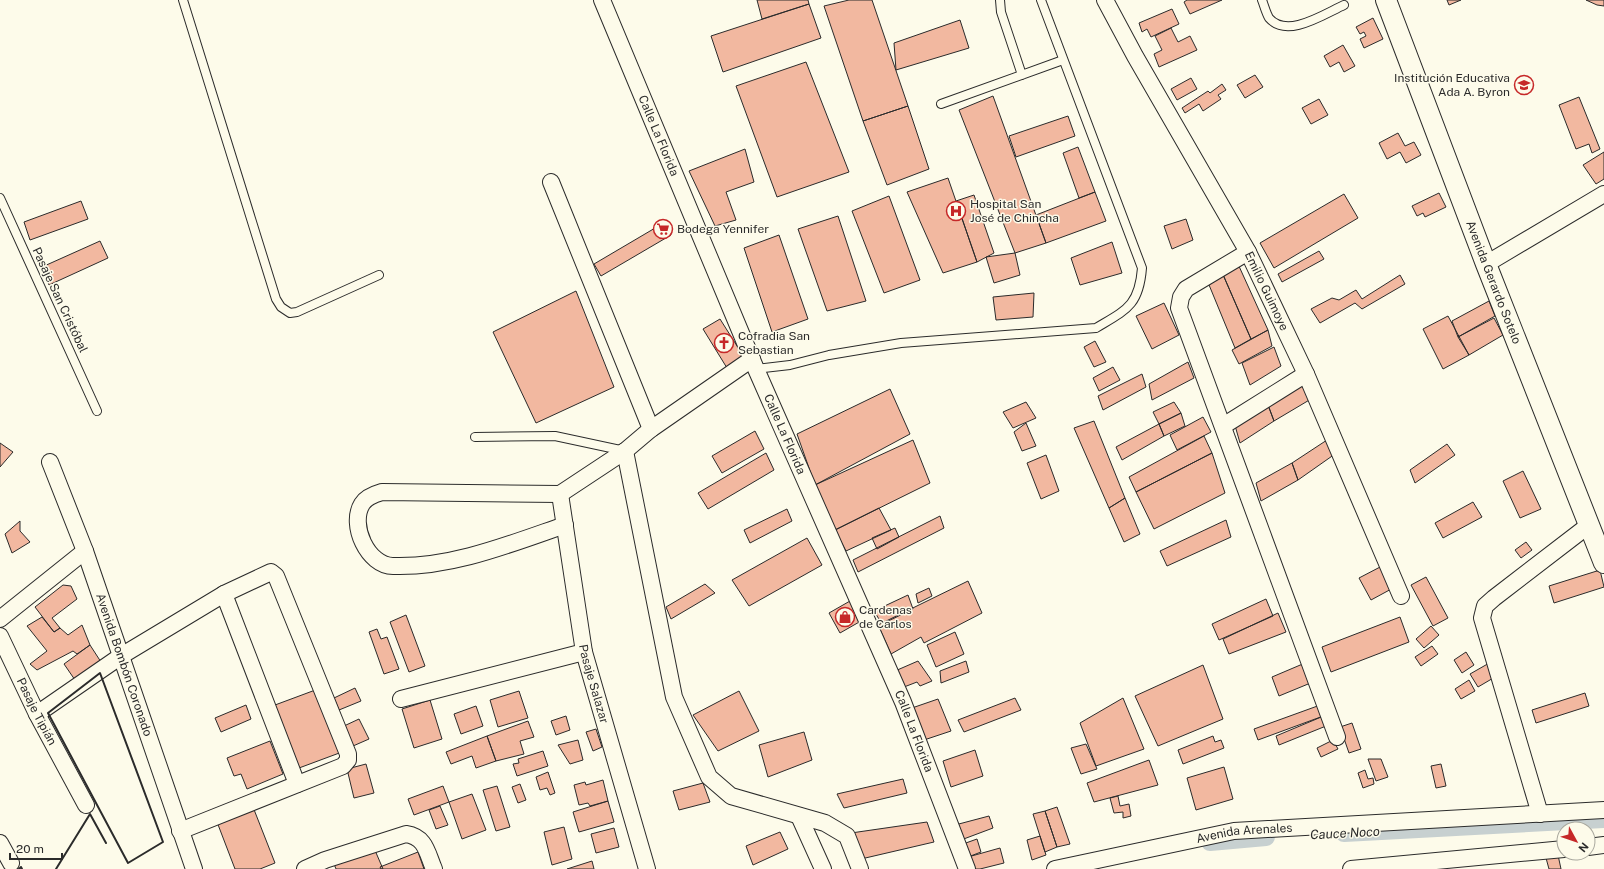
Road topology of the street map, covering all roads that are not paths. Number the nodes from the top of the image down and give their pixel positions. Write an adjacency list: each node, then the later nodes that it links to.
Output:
1 (183, 0): 17 (lane)
2 (602, 0): 18 (street, Calle La Florida)
3 (1000, 0): 10 (lane)
4 (1041, 0): 9 (lane)
5 (1105, 0): 15 (street, Emilio Guimoye)
6 (1262, 0): 8 (lane)
7 (1386, 0): 16 (street, Avenida Gerardo Sotelo)
8 (1344, 6)
9 (1063, 60): 10 (lane); 18 (lane)
10 (1022, 75): 11 (lane)
11 (941, 104)
12 (551, 182): 22 (street)
13 (1604, 194): 16 (street)
14 (0, 198): 20 (lane, Pasaje San Cristóbal)
15 (1248, 252): 19 (street, Emilio Guimoye); 21 (street)
16 (1486, 264): 28 (street, Avenida Gerardo Sotelo)
17 (379, 275)
18 (754, 364): 22 (street); 56 (street, Calle La Florida)
19 (1306, 374): 21 (street); 32 (street, Emilio Guimoye)
20 (97, 411)
21 (1223, 426): 39 (street)
22 (651, 429): 24 (street)
23 (475, 437): 24 (lane)
24 (625, 451): 26 (street); 44 (street)
25 (50, 462): 29 (street, Avenida Bombón Coronado)
26 (560, 494): 27 (street, Pasaje Salazar); 27 (street)
27 (565, 525): 35 (street, Pasaje Salazar)
28 (1589, 525): 30 (street, Avenida Gerardo Sotelo); 43 (street)
29 (85, 551): 33 (street); 36 (street, Avenida Bombón Coronado)
30 (1604, 563)
31 (224, 594): 36 (street); 40 (street); 40 (street)
32 (1401, 596)
33 (0, 619)
34 (0, 636): 38 (street, Pasaje Tipián)
35 (584, 652): 37 (street); 53 (street, Pasaje Salazar)
36 (121, 656): 38 (street); 45 (street, Avenida Bombón Coronado)
37 (401, 699)
38 (37, 714): 41 (street, Pasaje Tipián)
39 (1337, 737)
40 (297, 784): 45 (street)
41 (86, 805)
42 (1604, 810): 43 (street, Avenida Arenales)
43 (1540, 814): 57 (street, Avenida Arenales)
44 (799, 816): 54 (street); 55 (street)
45 (180, 831): 50 (street, Avenida Bombón Coronado)
46 (0, 843): 48 (street)
47 (1556, 850): 58 (street)
48 (11, 863)
49 (327, 865): 51 (street); 52 (street)
50 (194, 869)
51 (305, 869)
52 (434, 869)
53 (647, 869)
54 (823, 869)
55 (860, 869)
56 (967, 869)
57 (1055, 869)
58 (1351, 869)

